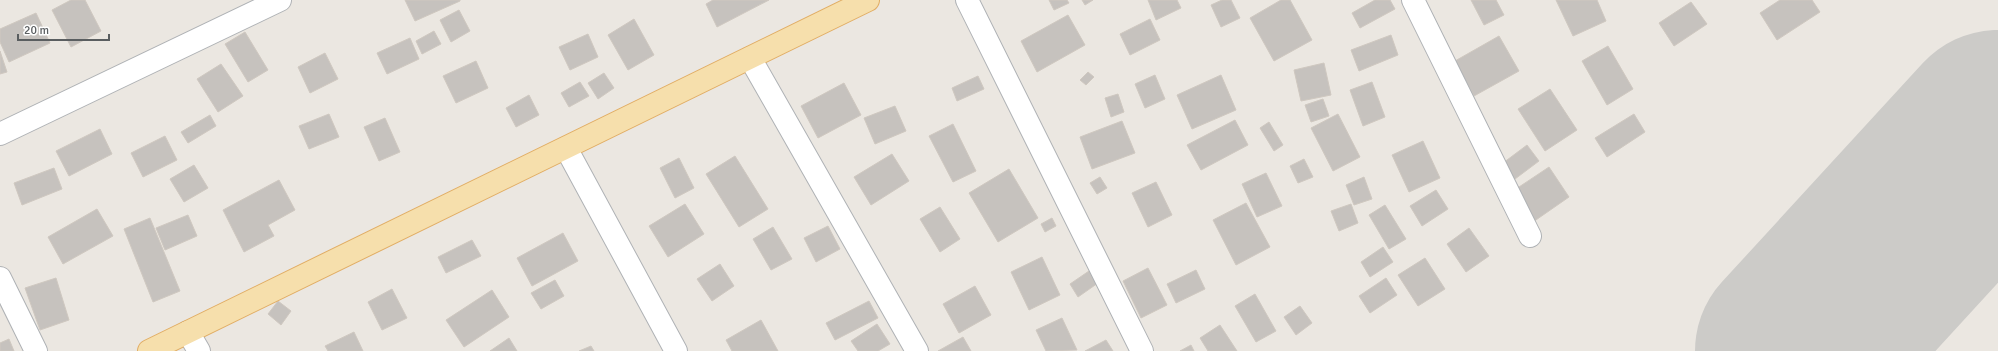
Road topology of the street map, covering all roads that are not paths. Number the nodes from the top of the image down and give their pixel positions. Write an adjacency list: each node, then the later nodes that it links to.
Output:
1 (280, 0): 6 (street)
2 (868, 0): 5 (main road)
3 (967, 0): 16 (street)
4 (1412, 0): 8 (street)
5 (750, 58): 7 (main road); 15 (street)
6 (0, 134)
7 (566, 148): 10 (main road); 14 (street)
8 (1530, 236)
9 (0, 278): 11 (street)
10 (188, 332): 12 (main road); 13 (street)
11 (36, 351)
12 (149, 351)
13 (199, 351)
14 (676, 351)
15 (917, 351)
16 (1142, 351)

